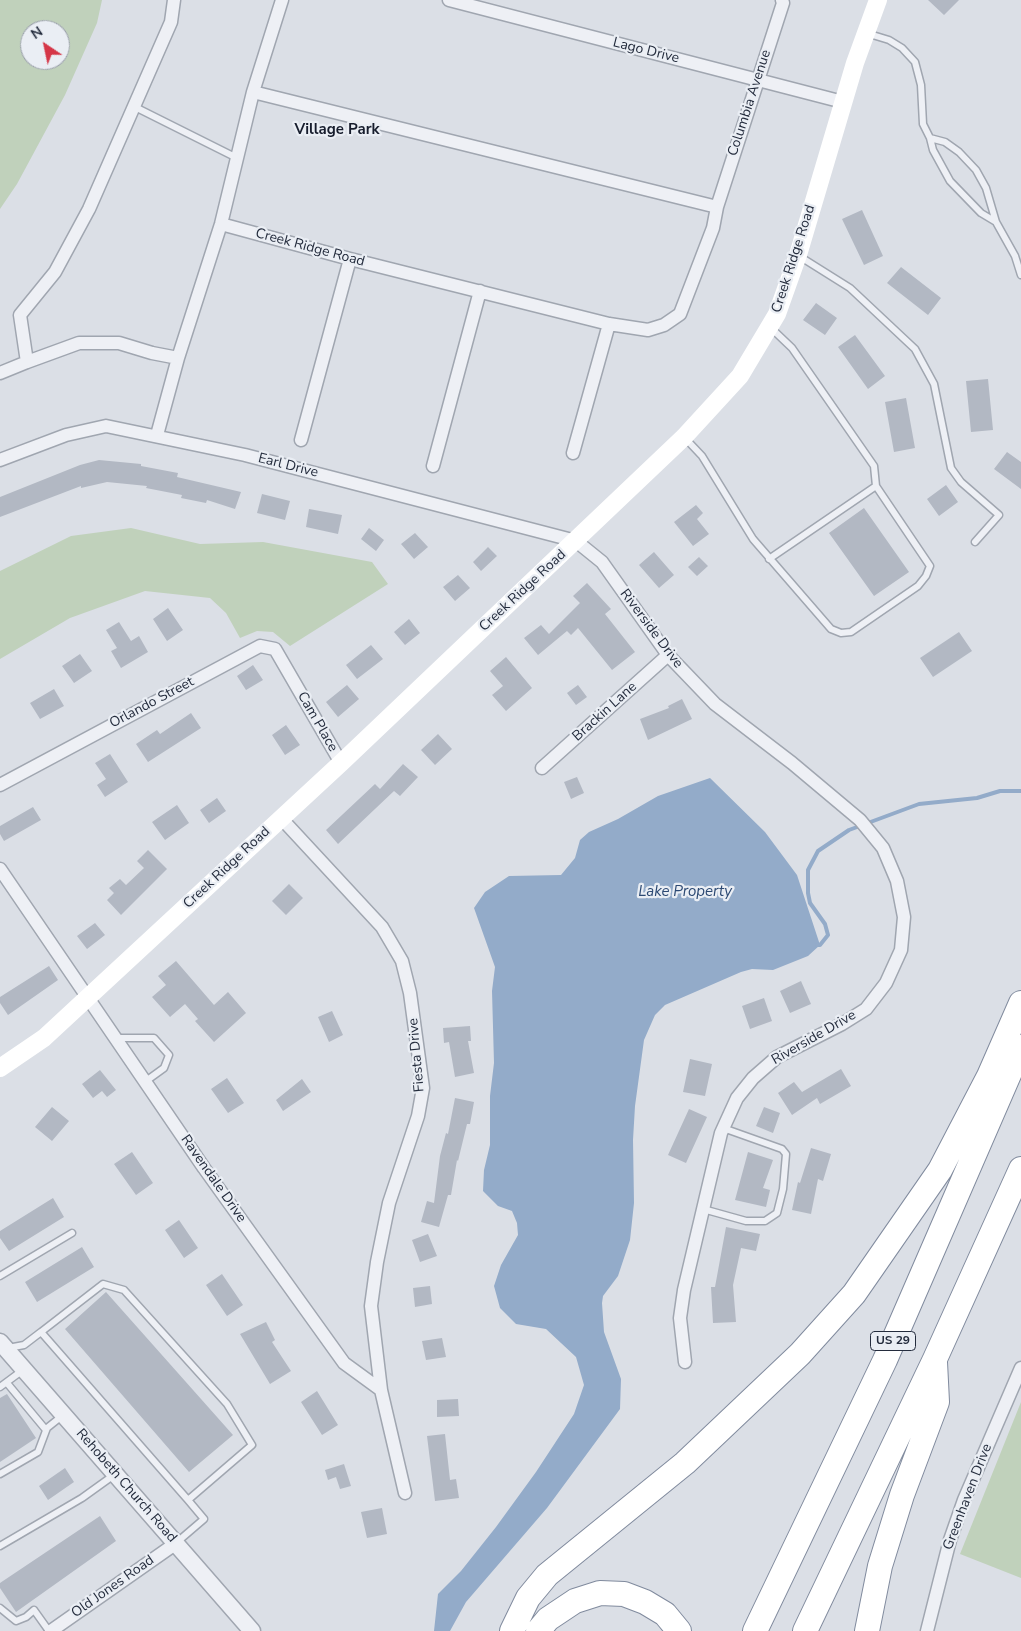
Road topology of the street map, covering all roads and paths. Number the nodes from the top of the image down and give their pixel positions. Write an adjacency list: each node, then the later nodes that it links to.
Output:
1 (174, 0): 10 (street)
2 (282, 0): 8 (street)
3 (449, 0): 7 (street, Lago Drive)
4 (782, 0): 7 (street, Columbia Avenue)
5 (878, 0): 6 (main road, Creek Ridge Road)
6 (865, 32): 9 (main road, Creek Ridge Road); 11 (lane)
7 (758, 79): 9 (street, Lago Drive); 13 (street, Columbia Avenue)
8 (253, 92): 12 (street); 13 (street)
9 (843, 102): 16 (main road, Creek Ridge Road)
10 (134, 107): 12 (lane); 23 (street)
11 (930, 138): 14 (lane); 14 (lane)
12 (237, 158): 15 (street)
13 (717, 207): 20 (street, Creek Ridge Road)
14 (996, 222): 18 (lane)
15 (221, 224): 17 (street, Creek Ridge Road); 22 (street)
16 (798, 255): 21 (main road, Creek Ridge Road); 33 (lane)
17 (350, 259): 19 (street, Creek Ridge Road); 27 (street)
18 (1021, 275)
19 (480, 291): 20 (street, Creek Ridge Road); 30 (street)
20 (609, 324): 28 (street)
21 (770, 326): 26 (main road, Creek Ridge Road); 31 (lane)
22 (178, 358): 23 (street); 25 (street)
23 (27, 362): 24 (street)
24 (0, 373)
25 (157, 435): 29 (street, Earl Drive); 32 (street, Earl Drive)
26 (684, 437): 32 (main road, Creek Ridge Road); 34 (lane)
27 (301, 440)
28 (573, 453)
29 (0, 460)
30 (433, 466)
31 (876, 486): 34 (lane); 34 (lane)
32 (576, 542): 35 (street, Riverside Drive); 37 (main road, Creek Ridge Road)
33 (975, 542)
34 (769, 559)
35 (668, 656): 38 (street, Brackin Lane); 48 (street, Riverside Drive)
36 (293, 680): 37 (street, Cam Place); 39 (street, Orlando Street)
37 (341, 763): 40 (main road, Creek Ridge Road)
38 (542, 768)
39 (0, 785)
40 (281, 818): 42 (main road, Creek Ridge Road); 61 (street, Fiesta Drive)
41 (0, 868): 42 (street, Ravendale Drive)
42 (89, 997): 44 (street, Ravendale Drive); 46 (main road, Creek Ridge Road)
43 (1021, 1003): 73 (highway)
44 (116, 1038): 47 (street, Ravendale Drive); 47 (lane)
45 (1021, 1047): 76 (highway, US 29)
46 (0, 1068)
47 (146, 1081): 61 (street, Ravendale Drive)
48 (723, 1128): 50 (street, Riverside Drive); 50 (lane)
49 (1021, 1169): 55 (highway)
50 (702, 1209): 56 (street, Riverside Drive)
51 (72, 1233): 52 (lane)
52 (0, 1276)
53 (40, 1332): 54 (lane); 67 (lane); 67 (lane)
54 (2, 1348): 58 (street, Rehobeth Church Road)
55 (935, 1360): 77 (highway); 78 (highway)
56 (684, 1362)
57 (1021, 1368): 79 (street, Greenhaven Drive)
58 (24, 1369): 59 (lane); 62 (street, Rehobeth Church Road)
59 (7, 1383): 60 (lane); 63 (lane)
60 (0, 1388)
61 (381, 1390): 66 (street)
62 (64, 1415): 63 (lane); 65 (street, Rehobeth Church Road)
63 (46, 1430): 64 (lane)
64 (0, 1474)
65 (115, 1474): 68 (street, Rehobeth Church Road); 69 (lane)
66 (405, 1493)
67 (188, 1500): 68 (lane)
68 (175, 1544): 71 (street, Old Jones Road); 72 (street, Rehobeth Church Road)
69 (0, 1546)
70 (0, 1608): 71 (lane)
71 (50, 1631)
72 (252, 1631)
73 (512, 1631)
74 (538, 1631): 75 (highway)
75 (679, 1631)
76 (755, 1631)
77 (805, 1631)
78 (867, 1631)
79 (927, 1631)

